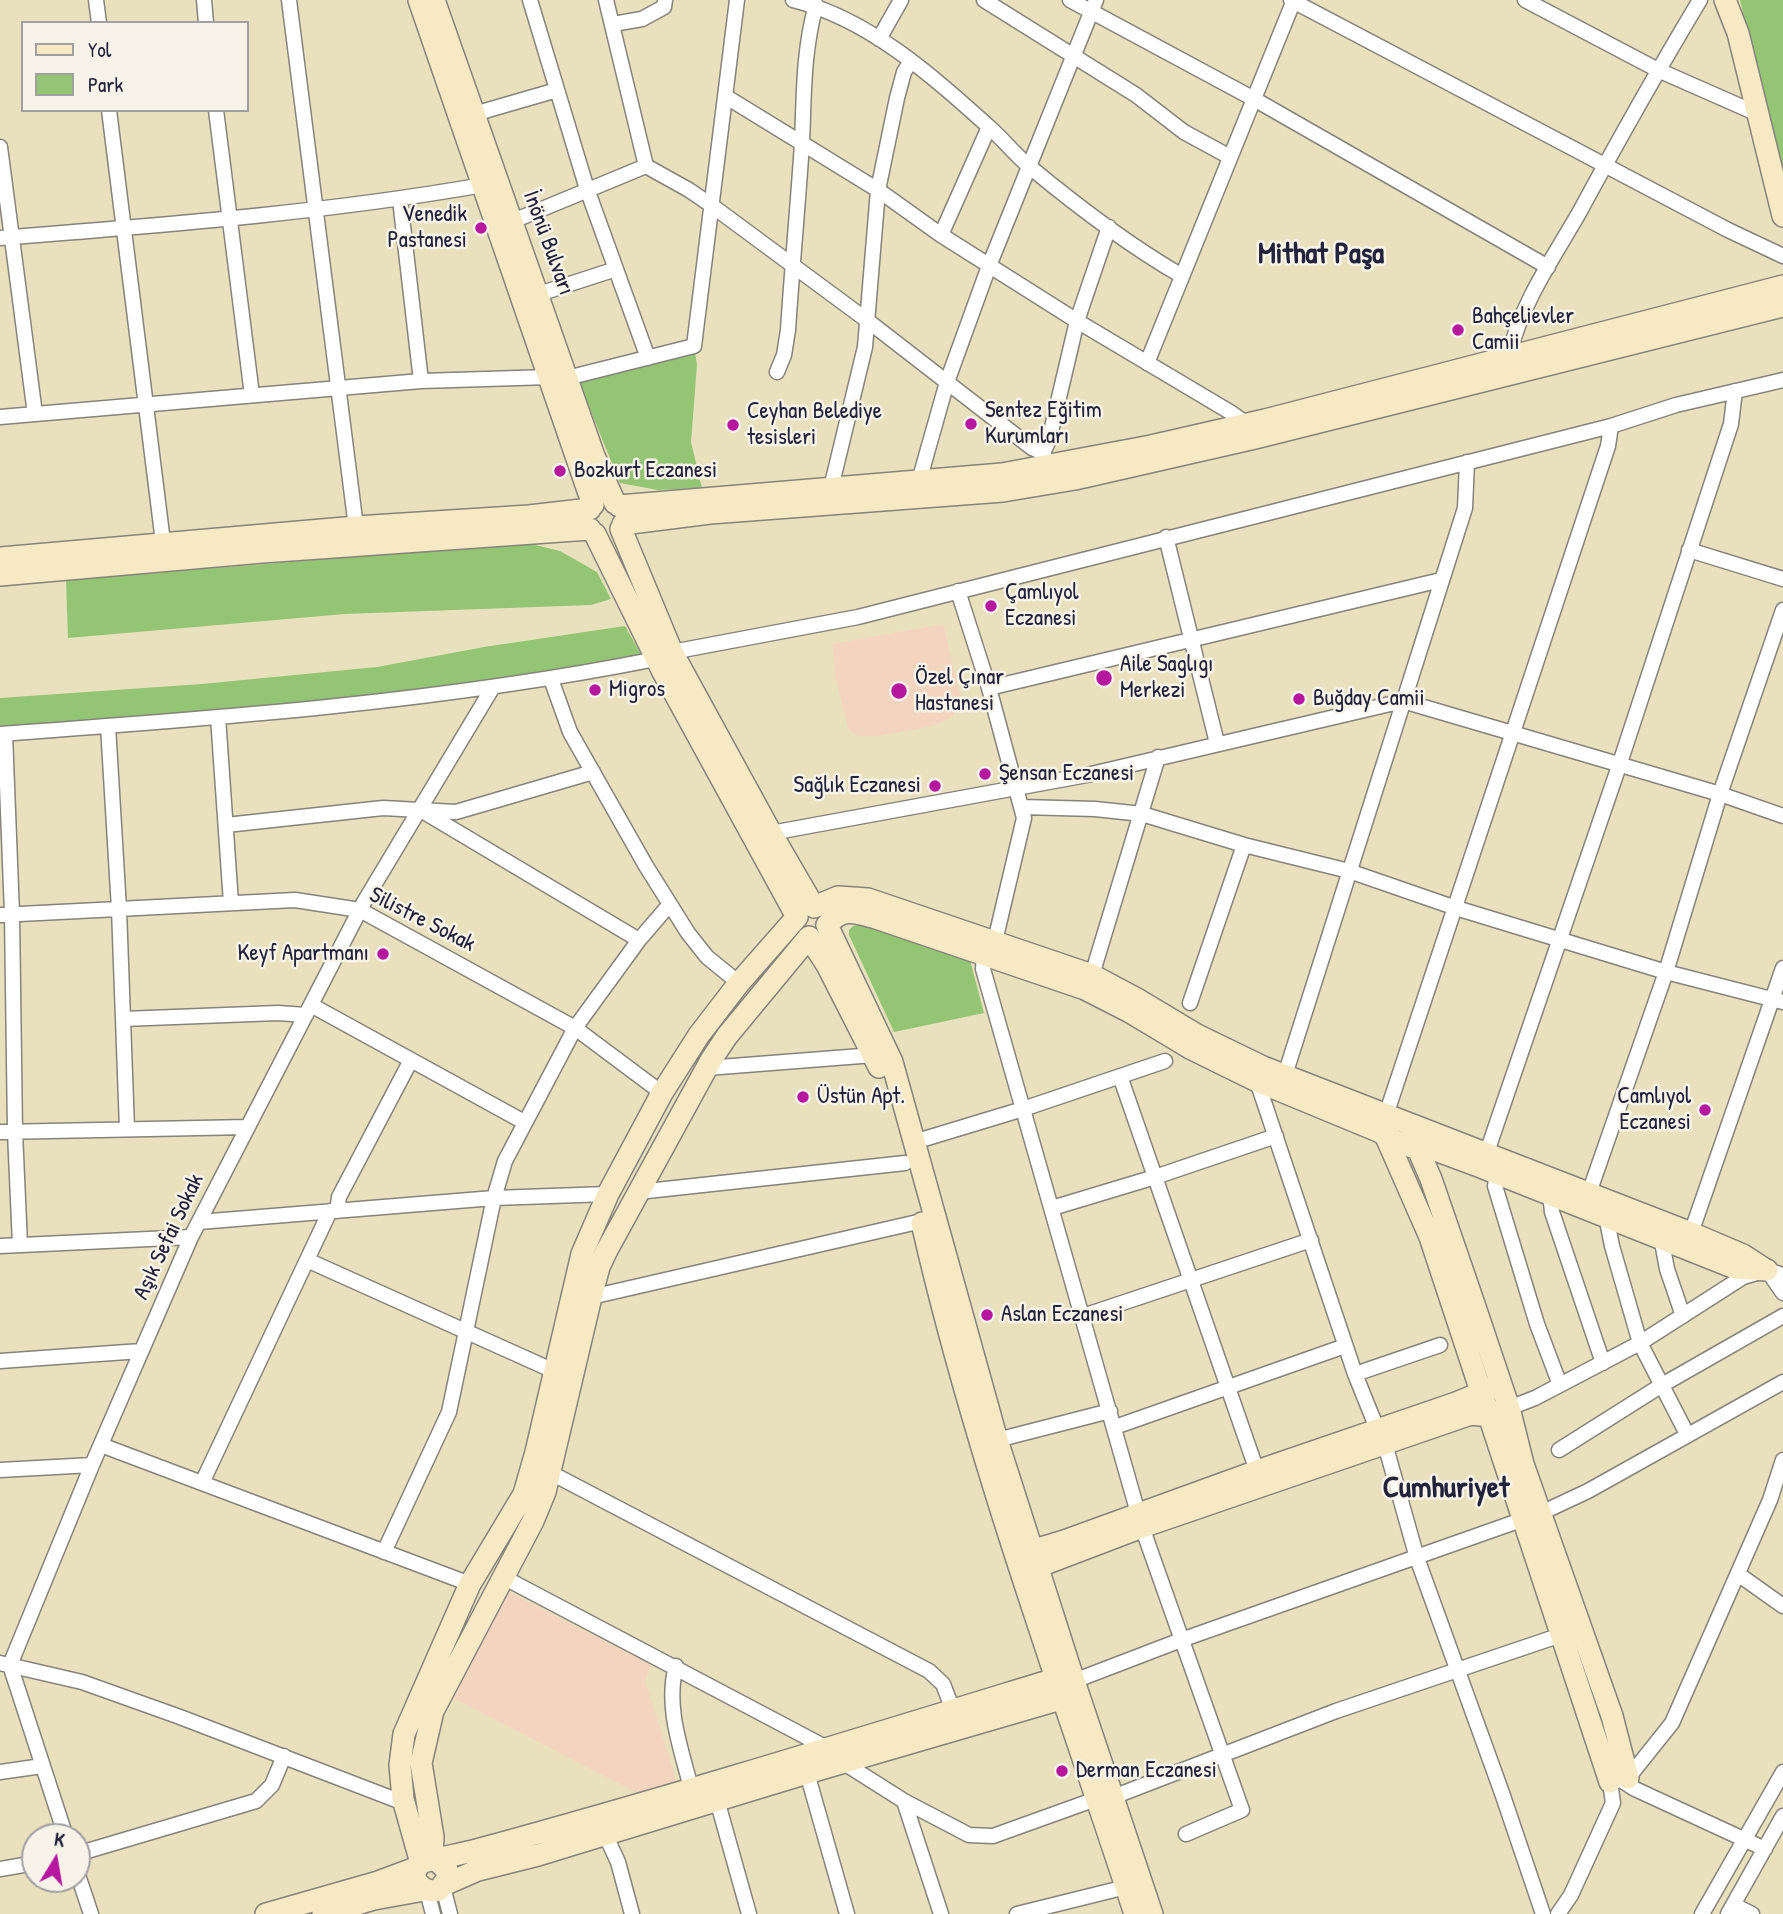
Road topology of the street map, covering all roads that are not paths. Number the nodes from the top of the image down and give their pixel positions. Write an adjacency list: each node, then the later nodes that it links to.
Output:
1 (96, 0): 20 (street)
2 (204, 0): 21 (street)
3 (289, 0): 46 (street)
4 (419, 0): 41 (street, İnönü Bulvarı)
5 (435, 0): 32 (street, İnönü Bulvarı)
6 (530, 0): 27 (street)
7 (607, 0): 22 (street)
8 (664, 0): 22 (street)
9 (737, 0): 28 (street)
10 (794, 0): 18 (street)
11 (901, 0): 23 (street)
12 (984, 0): 24 (street)
13 (1070, 0): 19 (street)
14 (1293, 0): 29 (street); 38 (street)
15 (1525, 0): 26 (street)
16 (1700, 0): 26 (street)
17 (1725, 0): 33 (street)
18 (816, 5): 23 (street); 35 (street)
19 (1093, 6): 24 (street); 29 (street)
20 (99, 21)
21 (206, 21)
22 (613, 24): 39 (street)
23 (879, 39): 25 (street)
24 (1073, 54): 37 (street); 40 (street)
25 (911, 61): 34 (street); 43 (street)
26 (1658, 69): 33 (street); 38 (street)
27 (557, 90): 32 (street); 42 (street)
28 (724, 96): 35 (street); 45 (street)
29 (1254, 99): 37 (street); 57 (street)
30 (109, 112): 51 (street)
31 (216, 112): 48 (street)
32 (474, 114): 49 (street, İnönü Bulvarı)
33 (1758, 114): 47 (street)
34 (989, 127): 40 (street); 52 (street)
35 (802, 143): 43 (street); 55 (street)
36 (0, 147): 53 (street)
37 (1230, 157): 59 (street)
38 (1605, 165): 54 (street); 57 (street)
39 (646, 166): 42 (street); 45 (street)
40 (1029, 166): 50 (street); 56 (street)
41 (484, 185): 44 (street); 69 (street, İnönü Bulvarı)
42 (587, 189): 49 (street); 58 (street)
43 (878, 190): 52 (street); 63 (street)
44 (400, 200): 46 (street); 71 (street)
45 (711, 205): 55 (street); 66 (street)
46 (316, 209): 48 (street); 73 (street)
47 (1783, 216)
48 (228, 218): 51 (street); 75 (street)
49 (513, 221): 61 (street, İnönü Bulvarı)
50 (1109, 227): 59 (street); 64 (street)
51 (123, 228): 53 (street); 76 (street)
52 (941, 235): 56 (street)
53 (6, 237): 77 (street)
54 (1783, 256)
55 (793, 265): 63 (street); 68 (street)
56 (989, 265): 64 (street); 72 (street)
57 (1548, 267): 65 (street)
58 (616, 269): 61 (street); 66 (street)
59 (1182, 276): 67 (street)
60 (1783, 286): 65 (street)
61 (539, 294): 69 (street, İnönü Bulvarı)
62 (1783, 306): 85 (street)
63 (868, 321): 72 (street); 84 (street)
64 (1077, 321): 67 (street); 81 (street)
65 (1509, 355): 79 (street)
66 (648, 358): 69 (street)
67 (1147, 363): 79 (street)
68 (777, 372)
69 (559, 378): 71 (street); 85 (street, İnönü Bulvarı); 86 (street, İnönü Bulvarı)
70 (1783, 380): 74 (street)
71 (421, 382): 73 (street)
72 (947, 382): 81 (street); 83 (street)
73 (340, 389): 75 (street); 87 (street)
74 (1735, 391): 80 (street); 90 (street)
75 (252, 395): 76 (street)
76 (145, 405): 77 (street); 89 (street)
77 (35, 414): 78 (street)
78 (0, 417)
79 (1247, 424): 81 (street)
80 (1611, 426): 82 (street); 106 (street)
81 (1046, 460): 83 (street)
82 (1467, 462): 88 (street); 94 (street)
83 (919, 481): 84 (street)
84 (831, 488): 85 (street)
85 (619, 516): 86 (street); 86 (street); 98 (street, İnönü Bulvarı)
86 (592, 519): 87 (street); 92 (street); 98 (street, İnönü Bulvarı)
87 (356, 527): 89 (street)
88 (1166, 537): 95 (street); 97 (street)
89 (163, 542): 91 (street)
90 (1689, 550): 93 (street); 109 (street)
91 (0, 558)
92 (0, 575)
93 (1783, 579)
94 (1441, 580): 97 (street); 102 (street)
95 (958, 591): 98 (street); 101 (street)
96 (1783, 610): 112 (street)
97 (1190, 638): 101 (street); 107 (street)
98 (664, 656): 99 (street); 118 (street); 126 (street)
99 (551, 679): 100 (street); 110 (street)
100 (493, 687): 103 (street); 114 (street, Aşık Sefai Sokak)
101 (989, 688): 111 (street)
102 (1403, 701): 106 (street); 107 (street); 120 (street)
103 (218, 717): 104 (street); 117 (street)
104 (108, 726): 105 (street); 124 (street)
105 (2, 734): 127 (street)
106 (1511, 735): 109 (street); 123 (street)
107 (1217, 743): 108 (street)
108 (1158, 758): 111 (street); 115 (street)
109 (1619, 766): 112 (street); 129 (street)
110 (593, 772): 114 (street); 122 (street)
111 (1017, 788): 113 (street); 118 (street)
112 (1720, 794): 116 (street); 133 (street)
113 (1021, 807): 115 (street); 131 (street)
114 (420, 809): 117 (street); 125 (street, Aşık Sefai Sokak); 130 (street)
115 (1142, 814): 119 (street); 134 (street)
116 (1783, 816)
117 (226, 825): 121 (street)
118 (771, 833): 126 (street)
119 (1244, 845): 120 (street); 137 (street)
120 (1349, 871): 123 (street); 145 (street)
121 (232, 903): 124 (street, Silistre Sokak); 125 (street, Silistre Sokak)
122 (670, 904): 130 (street); 135 (street)
123 (1456, 908): 129 (street); 151 (street)
124 (119, 909): 127 (street, Silistre Sokak); 139 (street)
125 (360, 910): 138 (street, Aşık Sefai Sokak); 140 (street, Silistre Sokak)
126 (806, 912): 128 (street); 131 (street); 135 (street)
127 (6, 915): 155 (street)
128 (818, 931): 131 (street); 141 (street); 144 (street); 157 (street)
129 (1561, 939): 133 (street); 159 (street)
130 (639, 940): 140 (street)
131 (989, 947): 134 (street); 147 (street); 149 (street)
132 (1783, 968): 136 (street)
133 (1666, 972): 136 (street); 164 (street)
134 (1092, 975): 145 (street)
135 (739, 983): 148 (street)
136 (1779, 1001): 173 (street)
137 (1190, 1003)
138 (308, 1010): 139 (street); 142 (street); 153 (street, Aşık Sefai Sokak)
139 (123, 1019): 154 (street)
140 (575, 1028): 148 (street, Silistre Sokak); 150 (street)
141 (874, 1055): 144 (street); 160 (street)
142 (411, 1060): 150 (street); 169 (street)
143 (1165, 1061): 146 (street)
144 (707, 1068): 163 (street)
145 (1284, 1075): 151 (street)
146 (1120, 1076): 149 (street); 162 (street)
147 (1257, 1082): 151 (street); 156 (street)
148 (663, 1093): 165 (street)
149 (1023, 1109): 157 (street); 168 (street)
150 (524, 1122): 167 (street)
151 (1384, 1125): 152 (street); 158 (street); 201 (street)
152 (1416, 1126): 158 (street); 159 (street)
153 (248, 1127): 154 (street); 172 (street, Aşık Sefai Sokak)
154 (127, 1129): 155 (street)
155 (8, 1132): 177 (street)
156 (1276, 1136): 162 (street); 176 (street)
157 (914, 1142): 207 (street)
158 (1418, 1149): 161 (street); 197 (street)
159 (1487, 1153): 164 (street)
160 (905, 1163): 163 (street); 171 (street)
161 (1497, 1173): 166 (street); 198 (street)
162 (1155, 1177): 168 (street); 181 (street)
163 (638, 1192): 183 (street)
164 (1589, 1192): 173 (street)
165 (608, 1194): 167 (street); 194 (street)
166 (1550, 1194): 170 (street); 193 (street)
167 (494, 1198): 169 (street); 187 (street)
168 (1052, 1208): 184 (street)
169 (333, 1211): 172 (street); 179 (street)
170 (1606, 1216): 175 (street); 188 (street)
171 (922, 1221): 183 (street); 221 (street)
172 (199, 1222): 174 (street, Aşık Sefai Sokak)
173 (1691, 1233): 180 (street)
174 (191, 1237): 177 (street); 191 (street, Aşık Sefai Sokak)
175 (1661, 1237): 180 (street); 185 (street)
176 (1311, 1240): 181 (street); 190 (street)
177 (20, 1245): 178 (street)
178 (0, 1246)
179 (307, 1259): 187 (street); 215 (street)
180 (1775, 1273): 182 (street); 185 (street)
181 (1191, 1280): 184 (street); 200 (street)
182 (1783, 1293)
183 (591, 1297): 214 (street)
184 (1083, 1316): 202 (street)
185 (1683, 1316): 188 (street)
186 (1783, 1316): 199 (street)
187 (466, 1332): 194 (street); 219 (street)
188 (1640, 1343): 193 (street); 199 (street)
189 (1440, 1345): 195 (street)
190 (1346, 1346): 195 (street); 200 (street)
191 (141, 1351): 192 (street); 208 (street, Aşık Sefai Sokak)
192 (0, 1361)
193 (1603, 1363): 198 (street)
194 (554, 1371): 224 (street)
195 (1355, 1374): 206 (street)
196 (1783, 1382): 205 (street)
197 (1500, 1385): 201 (street); 203 (street)
198 (1560, 1385): 203 (street)
199 (1662, 1385): 205 (street); 209 (street)
200 (1229, 1388): 204 (street); 213 (street)
201 (1480, 1392): 203 (street); 206 (street)
202 (1110, 1411): 204 (street); 207 (street)
203 (1499, 1412): 206 (street); 217 (street)
204 (1115, 1427): 218 (street)
205 (1687, 1434): 217 (street)
206 (1381, 1438): 213 (street); 218 (street); 220 (street)
207 (997, 1440): 221 (street)
208 (101, 1445): 211 (street, Aşık Sefai Sokak); 215 (street)
209 (1559, 1450)
210 (1783, 1460): 216 (street)
211 (92, 1465): 212 (street); 228 (street, Aşık Sefai Sokak)
212 (0, 1470)
213 (1257, 1471): 218 (street)
214 (551, 1473): 223 (street); 232 (street)
215 (202, 1483): 219 (street)
216 (1778, 1497): 222 (street)
217 (1532, 1516): 220 (street); 226 (street); 241 (street)
218 (1140, 1520): 221 (street); 227 (street)
219 (384, 1552): 224 (street)
220 (1417, 1558): 227 (street); 230 (street)
221 (1027, 1562): 231 (street)
222 (1738, 1574): 225 (street); 241 (street)
223 (503, 1577): 229 (street); 254 (street)
224 (470, 1584): 246 (street)
225 (1783, 1606)
226 (1561, 1635): 230 (street); 241 (street)
227 (1181, 1640): 231 (street); 235 (street)
228 (4, 1665): 234 (street); 237 (street)
229 (676, 1666): 233 (street); 242 (street)
230 (1457, 1670): 235 (street); 274 (street)
231 (1063, 1686): 232 (street); 236 (street); 243 (street)
232 (953, 1710): 233 (street)
233 (827, 1748): 242 (street)
234 (284, 1756): 246 (street); 253 (street)
235 (1221, 1756): 243 (street); 249 (street)
236 (844, 1763): 240 (street); 245 (street)
237 (42, 1766): 238 (street); 248 (street)
238 (0, 1772)
239 (1783, 1772): 251 (street)
240 (807, 1773): 244 (street); 269 (street)
241 (1620, 1780): 251 (street); 275 (street)
242 (691, 1788): 254 (street)
243 (1104, 1798): 245 (street); 257 (street); 273 (street)
244 (717, 1800): 250 (street); 268 (street)
245 (904, 1801): 270 (street)
246 (404, 1803): 254 (street)
247 (1783, 1815): 252 (street)
248 (61, 1823)
249 (1185, 1834)
250 (605, 1835): 258 (street); 267 (street)
251 (1745, 1840): 252 (street); 276 (street)
252 (1765, 1849): 260 (street)
253 (91, 1850)
254 (427, 1863): 258 (street); 258 (street); 263 (street)
255 (21, 1865): 256 (street)
256 (0, 1869)
257 (1126, 1887): 261 (street); 272 (street)
258 (435, 1888): 264 (street); 265 (street); 266 (street)
259 (84, 1893): 262 (street)
260 (1731, 1909): 277 (street)
261 (1037, 1912): 271 (street)
262 (90, 1914)
263 (266, 1914)
264 (323, 1914)
265 (433, 1914)
266 (450, 1914)
267 (632, 1914)
268 (749, 1914)
269 (847, 1914)
270 (941, 1914)
271 (1017, 1914)
272 (1135, 1914)
273 (1152, 1914)
274 (1543, 1914)
275 (1559, 1914)
276 (1702, 1914)
277 (1752, 1914)

